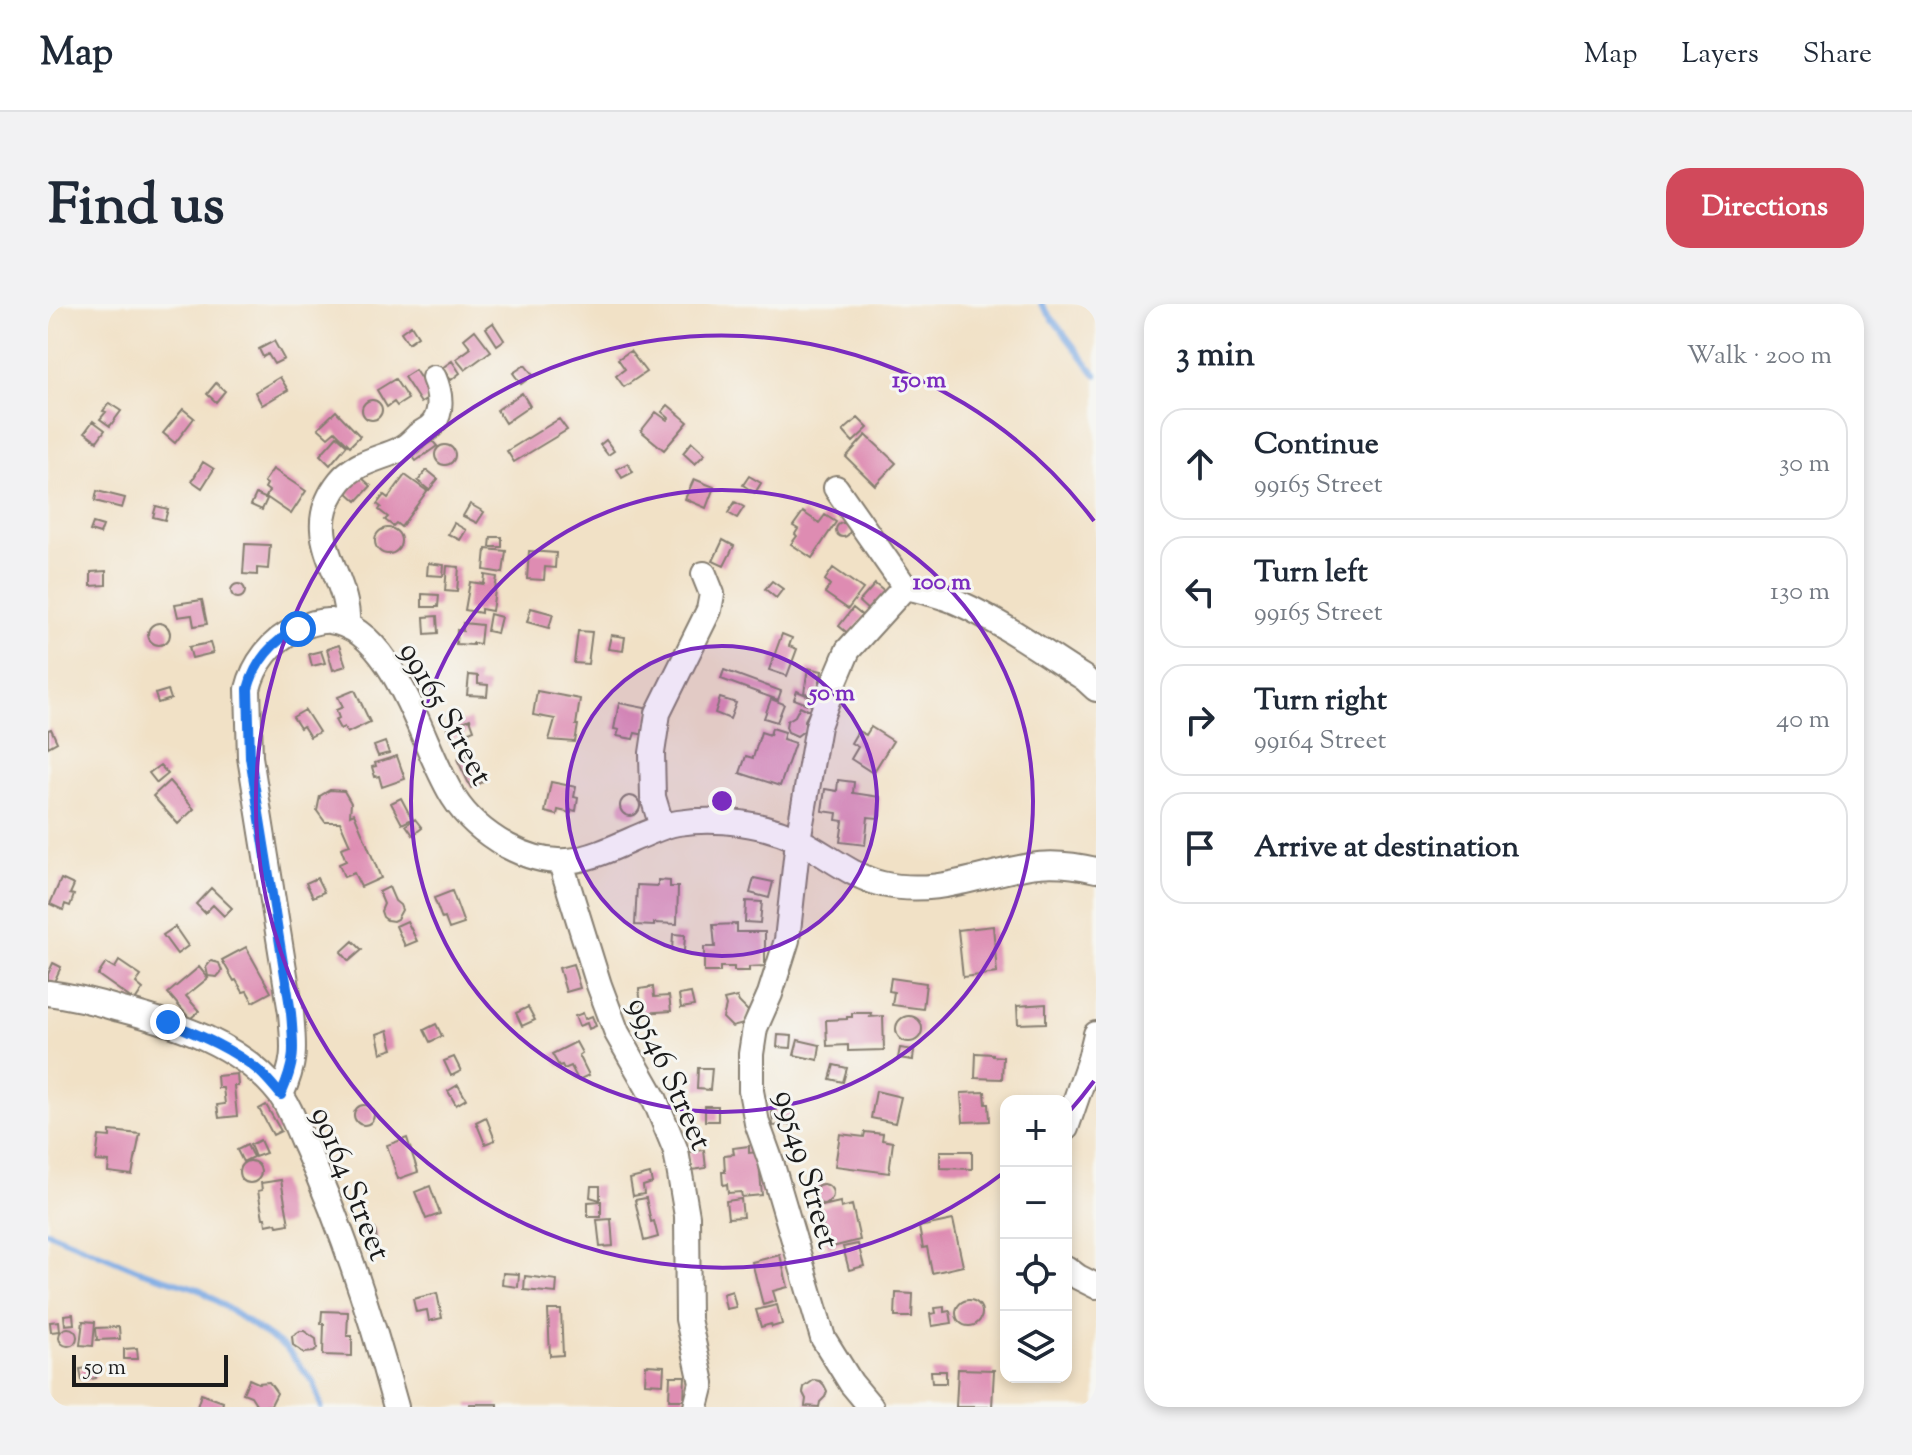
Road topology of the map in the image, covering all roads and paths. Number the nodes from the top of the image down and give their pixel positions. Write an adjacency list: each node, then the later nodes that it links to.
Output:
1 (434, 378): 5 (street)
2 (836, 488): 4 (street)
3 (704, 574): 7 (street)
4 (905, 587): 6 (street); 8 (street, 99549 Street)
5 (347, 626): 9 (street, 99165 Street); 13 (street)
6 (1096, 689)
7 (662, 827): 8 (street, 99165 Street); 9 (street, 99165 Street)
8 (798, 840): 10 (street, 99165 Street); 19 (street, 99549 Street)
9 (561, 863): 18 (street, 99546 Street)
10 (1096, 870)
11 (48, 993): 13 (street, 99164 Street)
12 (1096, 1034): 14 (street)
13 (281, 1095): 17 (street, 99164 Street)
14 (1072, 1111)
15 (1072, 1272): 16 (street)
16 (1096, 1286)
17 (396, 1407)
18 (696, 1407)
19 (871, 1407)

